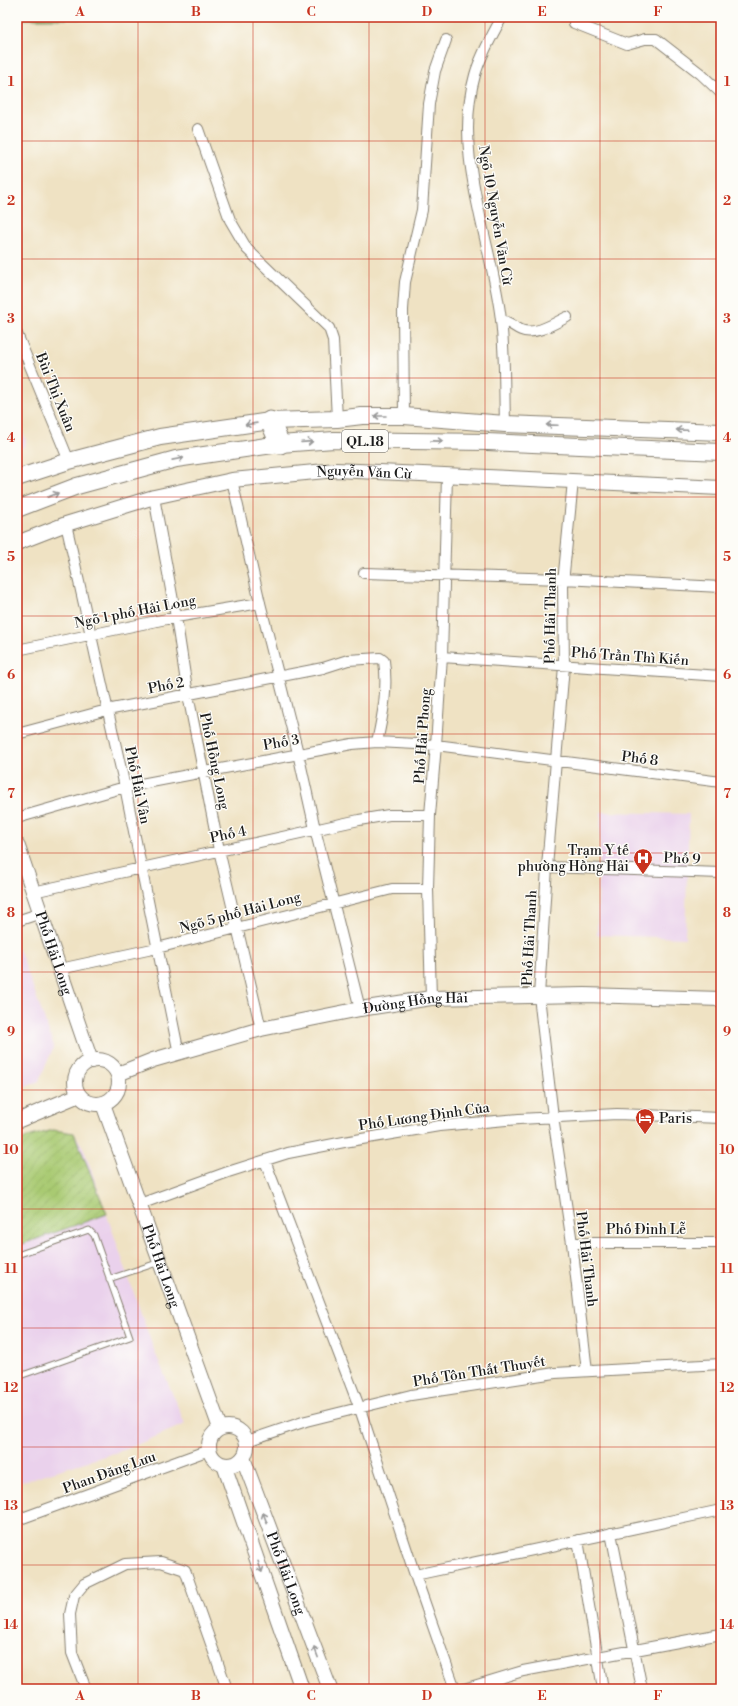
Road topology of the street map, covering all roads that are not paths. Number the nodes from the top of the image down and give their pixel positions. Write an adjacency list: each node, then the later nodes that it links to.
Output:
1 (502, 17): 7 (street, Ngõ 10 Nguyễn Văn Cừ)
2 (574, 23): 4 (street)
3 (446, 40): 9 (street)
4 (721, 93)
5 (198, 129): 10 (street)
6 (567, 317): 7 (street)
7 (501, 320): 12 (street, Ngõ 10 Nguyễn Văn Cừ)
8 (17, 334): 16 (street, Bùi Thị Xuân)
9 (404, 416): 10 (main road, QL.18, one-way to 10); 12 (main road, QL.18)
10 (337, 419): 11 (main road, QL.18)
11 (270, 421): 14 (highway); 16 (main road, QL.18, one-way to 16)
12 (505, 424): 13 (main road, QL.18, one-way to 12)
13 (721, 432)
14 (280, 444): 15 (main road, QL.18, one-way to 15); 23 (main road, QL.18, one-way to 14)
15 (721, 452)
16 (69, 461): 18 (main road, QL.18)
17 (447, 476): 19 (street, Nguyễn Văn Cừ); 20 (street, Nguyễn Văn Cừ); 27 (street, Phố Hải Phong)
18 (17, 478)
19 (232, 480): 22 (street, Nguyễn Văn Cừ); 30 (street)
20 (573, 481): 21 (street, Nguyễn Văn Cừ); 28 (street, Phố Hải Thanh)
21 (721, 488)
22 (154, 497): 24 (street, Nguyễn Văn Cừ); 31 (street, Phố Hồng Long)
23 (17, 509)
24 (66, 524): 25 (street, Nguyễn Văn Cừ); 32 (street, Phố Hải Vân)
25 (17, 543)
26 (364, 573): 27 (street)
27 (444, 575): 28 (street); 34 (street, Phố Hải Phong)
28 (563, 579): 29 (street); 35 (street, Phố Hải Thanh)
29 (721, 587)
30 (260, 603): 31 (street, Ngõ 1 phố Hải Long); 37 (street)
31 (176, 617): 32 (street, Ngõ 1 phố Hải Long); 38 (street, Phố Hồng Long)
32 (91, 633): 33 (street, Ngõ 1 phố Hải Long); 39 (street, Phố Hải Vân)
33 (17, 650)
34 (442, 657): 35 (street, Phố Trần Thì Kiến); 42 (street, Phố Hải Phong)
35 (564, 666): 36 (street, Phố Trần Thì Kiến); 44 (street, Phố Hải Thanh)
36 (721, 676)
37 (279, 677): 38 (street, Phố 2); 41 (street, Phố 2); 43 (street)
38 (188, 695): 39 (street, Phố 2); 45 (street, Phố Hồng Long)
39 (108, 710): 40 (street, Phố 2); 47 (street, Phố Hải Vân)
40 (17, 734)
41 (377, 742): 42 (street, Phố 3); 43 (street, Phố 3)
42 (436, 745): 44 (street, Phố 3); 48 (street, Phố Hải Phong)
43 (298, 753): 45 (street, Phố 3); 50 (street)
44 (555, 762): 46 (street, Phố 8); 54 (street, Phố Hải Thanh)
45 (204, 771): 47 (street, Phố 3); 52 (street, Phố Hồng Long)
46 (721, 782)
47 (125, 787): 49 (street, Phố 3); 53 (street, Phố Hải Vân)
48 (430, 815): 50 (street, Phố 4); 56 (street, Phố Hải Phong)
49 (17, 818)
50 (315, 829): 52 (street, Phố 4); 58 (street)
51 (17, 844): 57 (street, Phố Hải Long)
52 (219, 850): 53 (street, Phố 4); 61 (street, Phố Hồng Long)
53 (141, 867): 57 (street, Phố 4); 62 (street, Phố Hải Vân)
54 (547, 867): 55 (street, Phố 9); 64 (street, Phố Hải Thanh)
55 (721, 873)
56 (428, 889): 58 (street, Ngõ 5 phố Hải Long); 65 (street, Phố Hải Phong)
57 (33, 892): 59 (street, Phố Hải Long)
58 (333, 903): 61 (street, Ngõ 5 phố Hải Long); 67 (street)
59 (41, 913): 60 (street); 63 (street, Phố Hải Long)
60 (17, 921)
61 (238, 928): 62 (street, Ngõ 5 phố Hải Long); 68 (street, Phố Hồng Long)
62 (157, 948): 63 (street, Ngõ 5 phố Hải Long); 69 (street, Phố Hải Vân)
63 (60, 969): 70 (street, Phố Hải Long)
64 (539, 996): 65 (street, Đường Hồng Hải); 66 (street, Đường Hồng Hải); 74 (street, Phố Hải Thanh)
65 (432, 998): 67 (street, Đường Hồng Hải)
66 (721, 999)
67 (360, 1009): 68 (street, Đường Hồng Hải)
68 (261, 1029): 69 (street, Đường Hồng Hải)
69 (179, 1054): 71 (street, Đường Hồng Hải)
70 (92, 1061): 71 (street); 72 (street)
71 (118, 1074): 73 (street)
72 (79, 1095): 73 (street); 76 (street)
73 (103, 1104): 78 (street, Phố Hải Long)
74 (553, 1116): 75 (street, Phố Lương Định Của); 77 (street, Phố Lương Định Của); 79 (street, Phố Hải Thanh)
75 (721, 1118)
76 (17, 1121)
77 (265, 1161): 78 (street, Phố Lương Định Của); 87 (street)
78 (140, 1204): 82 (street, Phố Hải Long)
79 (572, 1242): 80 (street, Phố Đinh Lễ); 85 (street, Phố Hải Thanh)
80 (721, 1243)
81 (17, 1254): 83 (lane)
82 (160, 1262): 83 (lane); 88 (street, Phố Hải Long)
83 (109, 1279): 86 (lane)
84 (721, 1364): 85 (street, Phố Tôn Thất Thuyết)
85 (587, 1371): 87 (street, Phố Tôn Thất Thuyết)
86 (17, 1377)
87 (360, 1409): 89 (street, Phố Tôn Thất Thuyết); 97 (street)
88 (220, 1428): 89 (street); 90 (street)
89 (247, 1441): 91 (street)
90 (209, 1450): 92 (street); 94 (street, Phan Đăng Lưu)
91 (243, 1458): 92 (street); 104 (street, Phố Hải Long, one-way to 91)
92 (224, 1464): 103 (street, Phố Hải Long, one-way to 103)
93 (721, 1510): 95 (street)
94 (17, 1520)
95 (611, 1533): 96 (street); 99 (street)
96 (578, 1540): 97 (street); 100 (street)
97 (415, 1575): 105 (street)
98 (721, 1634): 99 (street)
99 (635, 1650): 100 (street); 108 (street)
100 (597, 1657): 106 (street); 107 (street)
101 (86, 1689): 102 (street)
102 (227, 1689)
103 (302, 1689)
104 (330, 1689)
105 (455, 1689)
106 (464, 1689)
107 (603, 1689)
108 (642, 1689)

